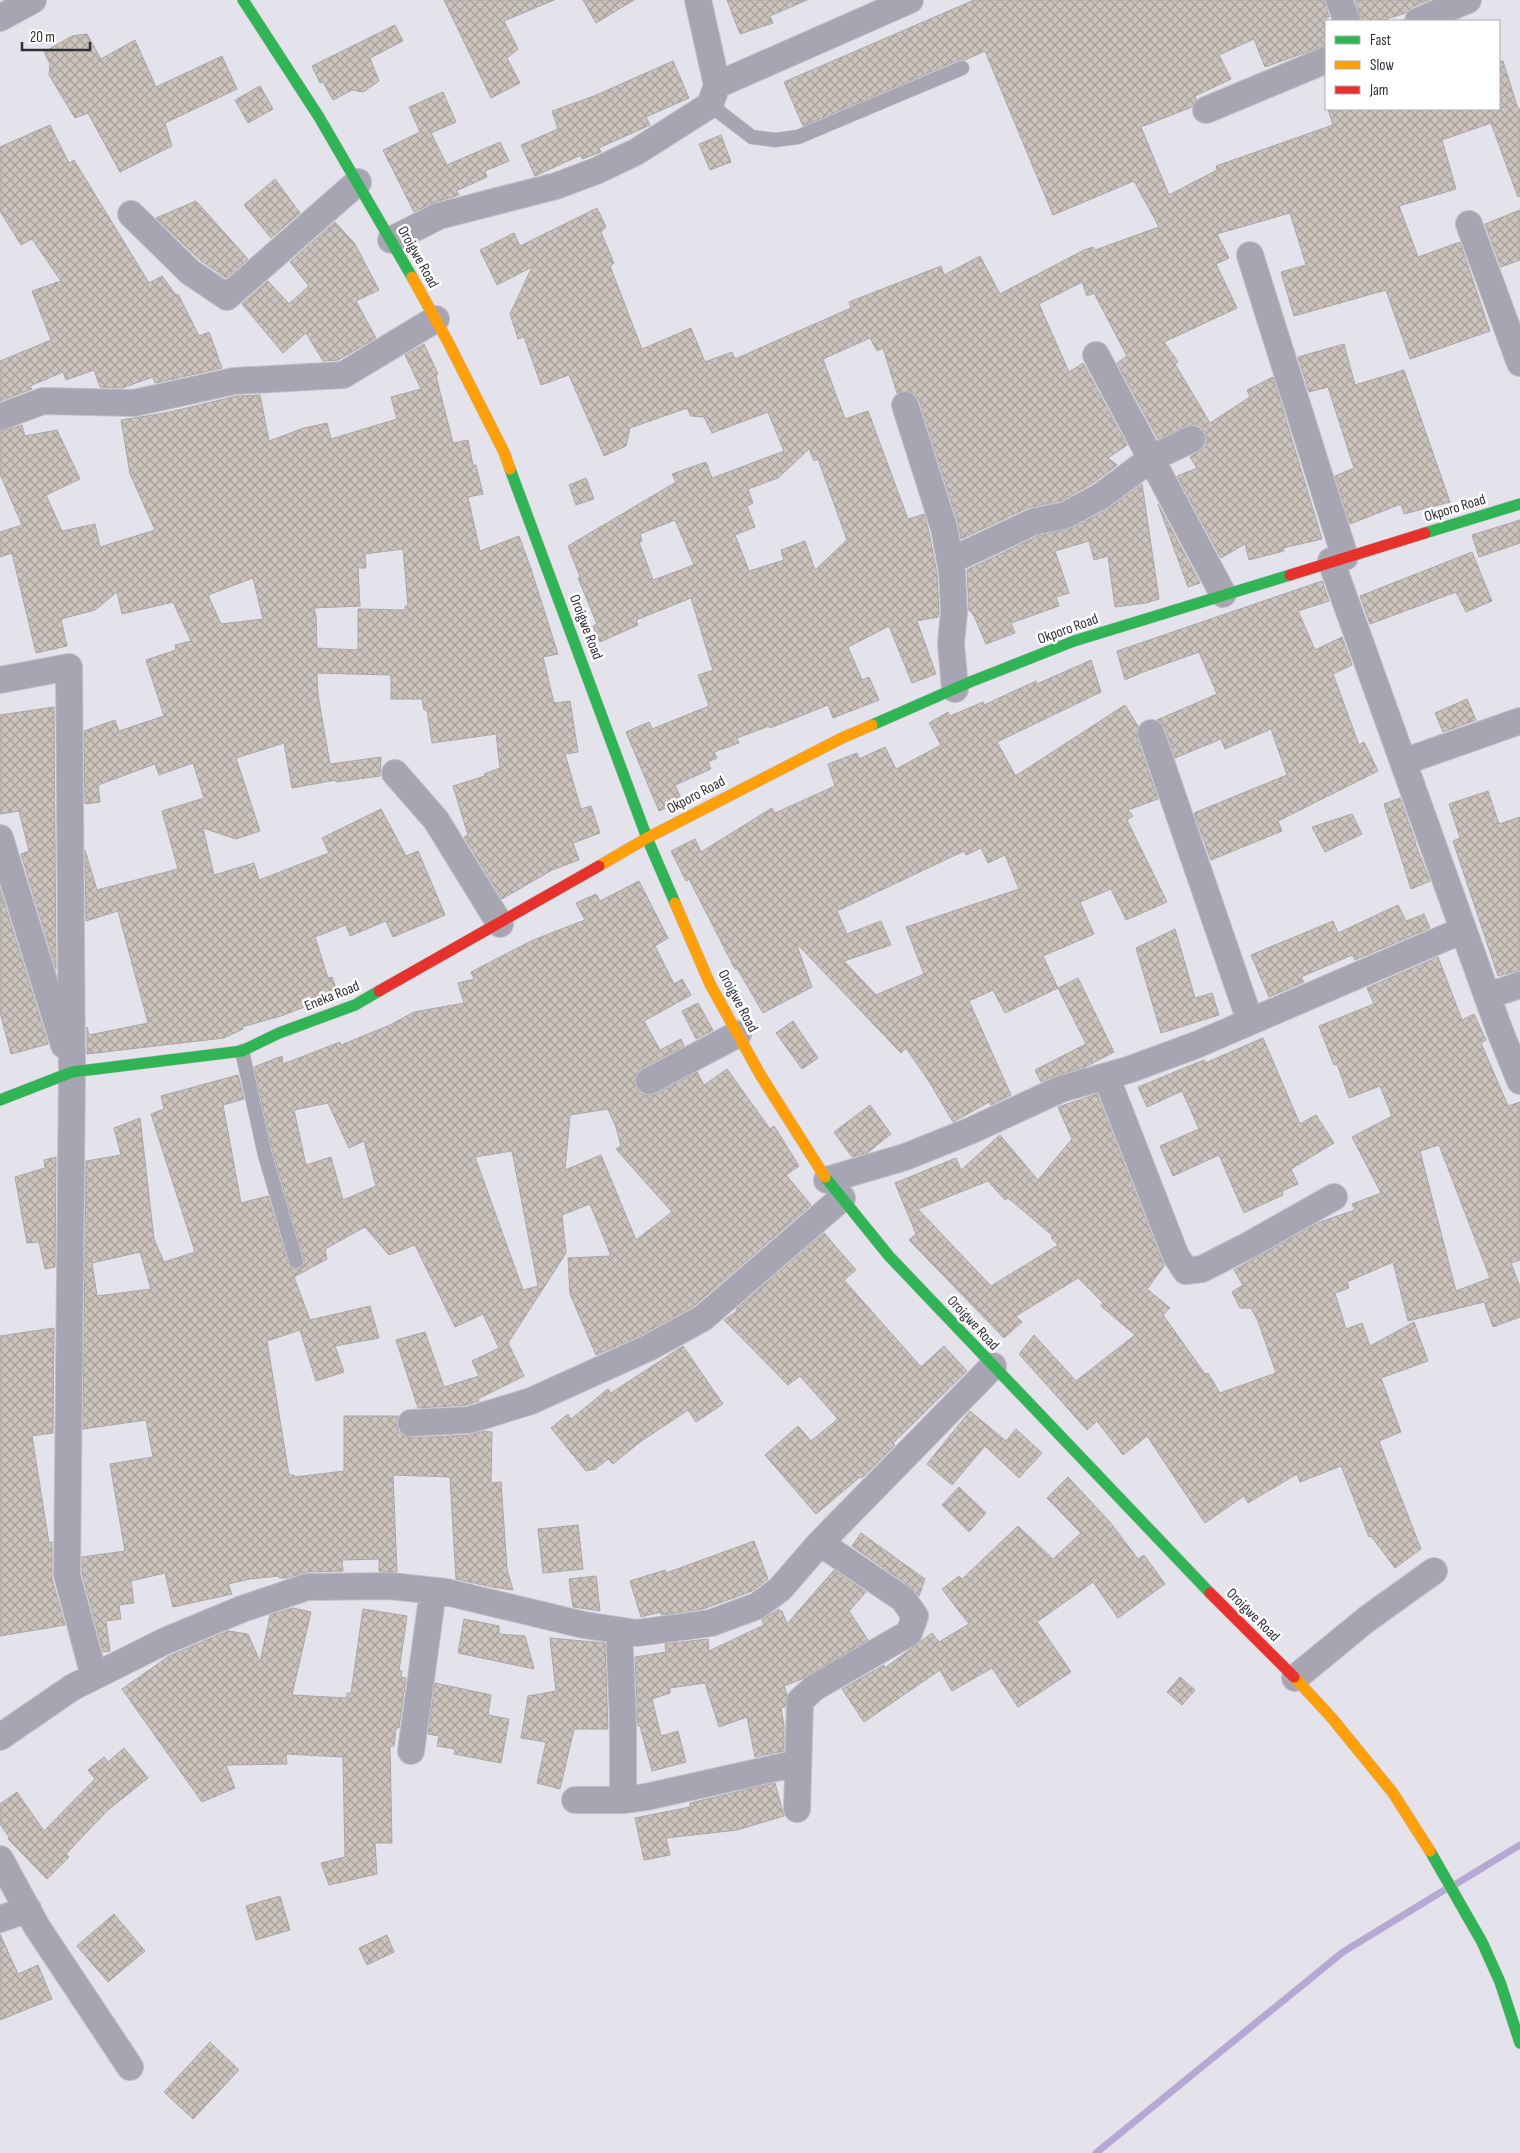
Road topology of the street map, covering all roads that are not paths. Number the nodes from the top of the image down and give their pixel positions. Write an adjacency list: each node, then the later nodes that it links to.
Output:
1 (33, 0): 7 (street)
2 (243, 0): 14 (street, Oroigwe Road)
3 (698, 0): 12 (street)
4 (910, 0): 12 (street)
5 (1339, 0): 8 (street)
6 (1468, 0): 9 (street)
7 (0, 18)
8 (1347, 20)
9 (1420, 20)
10 (1325, 60): 13 (street)
11 (962, 68): 12 (lane)
12 (714, 95): 17 (street)
13 (1206, 110)
14 (358, 182): 15 (street); 17 (street, Oroigwe Road)
15 (131, 214)
16 (1469, 224): 21 (street)
17 (391, 240): 19 (street, Oroigwe Road)
18 (1250, 255): 27 (street)
19 (436, 319): 23 (street); 37 (street, Oroigwe Road)
20 (1096, 355): 25 (street)
21 (1520, 363)
22 (905, 404): 28 (street)
23 (0, 416)
24 (1192, 439): 25 (street)
25 (1152, 458): 28 (street); 29 (street)
26 (1520, 504): 27 (street, Okporo Road)
27 (1338, 559): 29 (street, Okporo Road); 34 (street)
28 (950, 561): 31 (street)
29 (1223, 594): 31 (street, Okporo Road)
30 (0, 680): 47 (street)
31 (955, 689): 37 (street, Okporo Road)
32 (1520, 721): 34 (street)
33 (1151, 733): 44 (street)
34 (1403, 762): 41 (street)
35 (395, 773): 40 (street)
36 (0, 838): 47 (street)
37 (647, 838): 40 (street, Eneka Road); 45 (street, Oroigwe Road)
38 (0, 883): 47 (street)
39 (0, 893): 47 (street)
40 (500, 924): 46 (street, Eneka Road)
41 (1464, 930): 43 (street); 44 (street)
42 (1520, 985): 43 (street)
43 (1487, 996): 49 (street)
44 (1250, 1021): 48 (street)
45 (738, 1034): 50 (street); 52 (street, Oroigwe Road)
46 (242, 1051): 47 (street, Eneka Road); 54 (lane)
47 (72, 1072): 51 (street, Eneka Road); 61 (street)
48 (1106, 1076): 52 (street); 53 (street)
49 (1520, 1080)
50 (649, 1081)
51 (0, 1100)
52 (834, 1189): 55 (street, Oroigwe Road); 56 (street)
53 (1334, 1197)
54 (296, 1261)
55 (993, 1366): 57 (street); 62 (street, Oroigwe Road)
56 (411, 1422)
57 (820, 1543): 60 (street); 65 (street)
58 (1434, 1571): 62 (street)
59 (433, 1591): 60 (street); 61 (street); 64 (street)
60 (619, 1631): 67 (street)
61 (94, 1676): 63 (street)
62 (1295, 1678): 72 (street, Oroigwe Road)
63 (0, 1737)
64 (411, 1751)
65 (798, 1763): 67 (street); 68 (street)
66 (574, 1800): 67 (street)
67 (623, 1800)
68 (797, 1810)
69 (0, 1859): 70 (street)
70 (28, 1909): 71 (street); 73 (street)
71 (0, 1919)
72 (1520, 2043)
73 (130, 2067)

